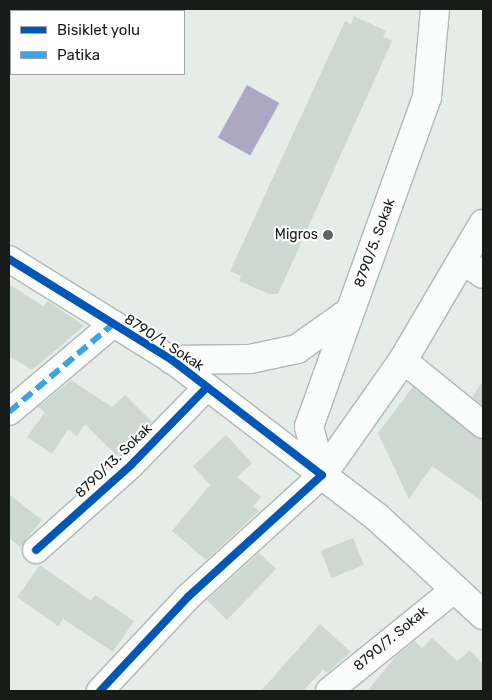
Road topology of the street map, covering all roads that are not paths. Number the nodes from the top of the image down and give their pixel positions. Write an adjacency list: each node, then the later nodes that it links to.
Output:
1 (435, 9): 5 (main road, 8790/5. Sokak)
2 (483, 224): 4 (main road)
3 (9, 259): 6 (street, 8790/1. Sokak)
4 (473, 268): 8 (main road)
5 (349, 312): 7 (main road); 12 (main road, 8790/5. Sokak)
6 (113, 324): 7 (street, 8790/1. Sokak); 10 (street)
7 (172, 360): 9 (street, 8790/1. Sokak)
8 (403, 360): 11 (street); 12 (main road)
9 (207, 387): 12 (street, 8790/1. Sokak); 13 (street, 8790/13. Sokak)
10 (9, 412)
11 (483, 425)
12 (322, 474): 14 (main road); 16 (street)
13 (36, 550)
14 (455, 589): 15 (main road); 17 (street, 8790/7. Sokak)
15 (483, 614)
16 (100, 691)
17 (329, 691)

